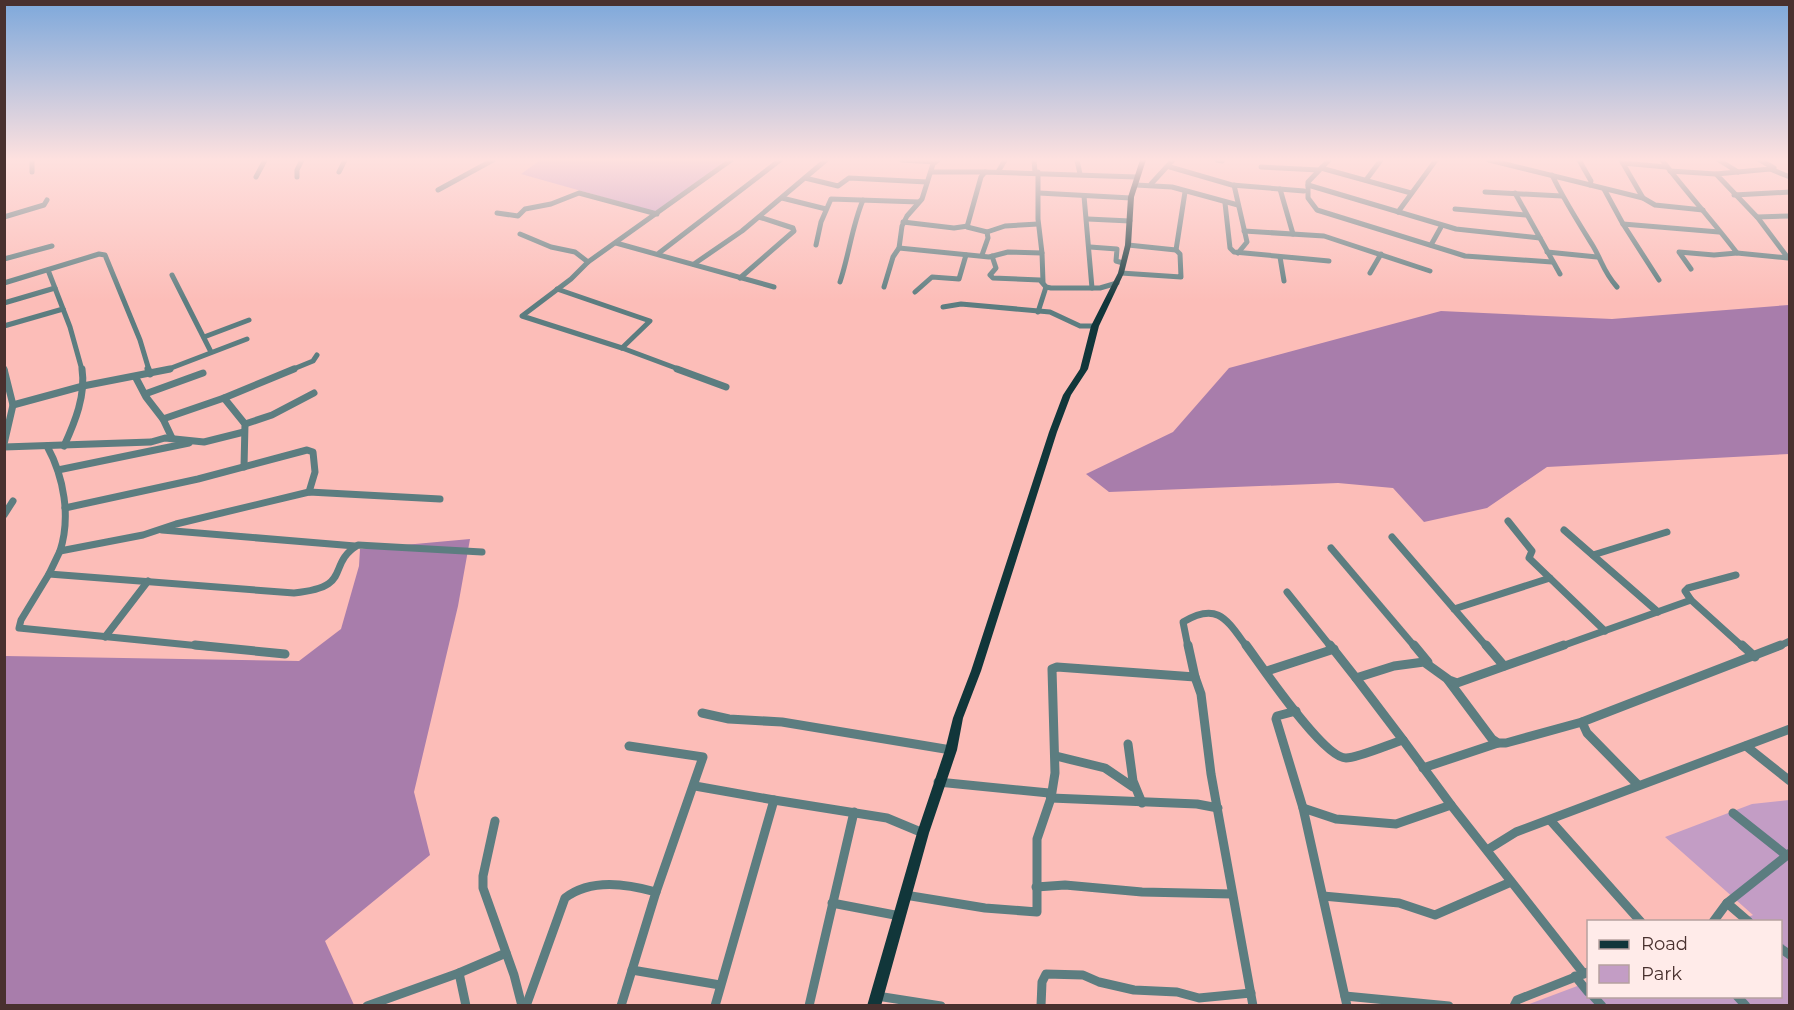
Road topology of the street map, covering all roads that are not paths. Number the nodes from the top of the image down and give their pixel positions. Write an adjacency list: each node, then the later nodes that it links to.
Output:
1 (37, 207): 35 (street)
2 (535, 207): 31 (street)
3 (631, 207): 32 (street)
4 (666, 207): 32 (street)
5 (717, 207): 60 (street)
6 (771, 207): 36 (street)
7 (819, 207): 28 (street)
8 (860, 207): 86 (street)
9 (915, 207): 40 (street)
10 (973, 207): 43 (street)
11 (1039, 207): 41 (street)
12 (1086, 207): 38 (street)
13 (1131, 207): 39 (main road)
14 (1183, 207): 58 (street)
15 (1225, 207): 62 (street)
16 (1238, 207): 45 (street)
17 (1285, 207): 49 (street)
18 (1315, 207): 53 (street)
19 (1379, 207): 30 (street)
20 (1401, 207): 30 (street)
21 (1522, 207): 33 (street)
22 (1568, 207): 68 (street)
23 (1614, 207): 42 (street)
24 (1668, 207): 29 (street)
25 (1700, 207): 29 (street)
26 (1747, 207): 37 (street)
27 (1455, 208): 33 (street)
28 (826, 209): 54 (street)
29 (1703, 210): 46 (street)
30 (1398, 212): 44 (street)
31 (497, 213)
32 (657, 214): 51 (street)
33 (1526, 215): 50 (street)
34 (1790, 216): 37 (street)
35 (4, 217)
36 (759, 217): 74 (street); 83 (street)
37 (1757, 217): 63 (street)
38 (1088, 219): 39 (street); 56 (street)
39 (1130, 221): 52 (main road)
40 (903, 222): 43 (street); 57 (street)
41 (1038, 224): 47 (street); 61 (street)
42 (1623, 224): 46 (street); 84 (street)
43 (968, 226): 47 (street)
44 (1442, 227): 50 (street); 53 (street)
45 (1244, 231): 49 (street); 62 (street)
46 (1717, 231): 63 (street)
47 (987, 232): 66 (street)
48 (520, 234): 72 (street)
49 (1293, 234): 64 (street)
50 (1540, 238): 59 (street)
51 (619, 242): 60 (street); 72 (street)
52 (1128, 244): 58 (street); 79 (main road)
53 (1431, 244): 73 (street)
54 (816, 245)
55 (52, 246): 70 (street)
56 (1090, 247): 79 (street); 92 (street)
57 (899, 248): 65 (street); 91 (street)
58 (1176, 250): 79 (street)
59 (1547, 252): 68 (street); 73 (street)
60 (659, 253): 74 (street)
61 (1042, 253): 67 (street); 88 (street)
62 (1238, 253): 69 (street)
63 (1737, 253): 76 (street)
64 (1381, 254): 78 (street); 80 (street)
65 (966, 255): 66 (street); 75 (street)
66 (980, 255): 67 (street); 75 (street)
67 (992, 256): 88 (street)
68 (1597, 257): 89 (street)
69 (1280, 258): 71 (street); 85 (street)
70 (4, 259)
71 (1329, 261)
72 (588, 262): 94 (street)
73 (1552, 262): 81 (street)
74 (694, 264): 83 (street)
75 (963, 266): 95 (street)
76 (1691, 269)
77 (48, 270): 87 (street); 93 (street); 110 (street)
78 (1430, 271)
79 (1120, 273): 92 (street); 102 (main road)
80 (1370, 273)
81 (1560, 274)
82 (172, 275): 103 (street)
83 (740, 278): 90 (street)
84 (1659, 280)
85 (1284, 281)
86 (840, 282)
87 (4, 283)
88 (1044, 285): 92 (street); 99 (street)
89 (1617, 286)
90 (774, 287)
91 (884, 287)
92 (1094, 287)
93 (55, 288): 96 (street); 98 (street)
94 (557, 289): 105 (street); 105 (street)
95 (915, 292)
96 (4, 303)
97 (943, 307): 99 (street)
98 (63, 309): 101 (street); 112 (street)
99 (1038, 312): 102 (street)
100 (249, 320): 103 (street)
101 (4, 326)
102 (1095, 326): 176 (main road)
103 (204, 337): 106 (street)
104 (247, 339): 106 (street)
105 (622, 348): 113 (street)
106 (211, 352): 110 (street)
107 (317, 355): 118 (street)
108 (4, 368): 116 (street)
109 (203, 373): 115 (street)
110 (150, 374): 111 (street)
111 (136, 378): 112 (street); 115 (street)
112 (83, 386): 119 (street); 128 (street)
113 (726, 387)
114 (314, 393): 121 (street)
115 (145, 394): 120 (street)
116 (12, 396): 117 (street); 119 (street)
117 (4, 398)
118 (224, 398): 120 (street); 121 (street)
119 (13, 405): 126 (street)
120 (163, 419): 123 (street)
121 (245, 424): 122 (street)
122 (244, 432): 124 (street); 130 (street)
123 (172, 438): 124 (street); 125 (street)
124 (195, 441): 129 (street)
125 (151, 442): 128 (street); 129 (street)
126 (4, 445): 127 (street)
127 (47, 446): 128 (street); 131 (street)
128 (64, 446)
129 (151, 452): 131 (street)
130 (244, 467): 132 (street); 135 (street)
131 (58, 470): 135 (street)
132 (309, 492): 133 (street); 138 (street)
133 (440, 499)
134 (13, 501): 136 (street)
135 (65, 508): 144 (street)
136 (4, 514)
137 (1508, 521): 149 (street)
138 (159, 530): 142 (street); 144 (street)
139 (1564, 530): 146 (street)
140 (1667, 532): 146 (street)
141 (1392, 537): 153 (street)
142 (355, 546): 145 (street); 150 (street)
143 (1331, 548): 161 (street)
144 (60, 551): 147 (street)
145 (482, 552)
146 (1593, 555): 154 (street)
147 (49, 574): 150 (street); 156 (street)
148 (1736, 575): 152 (street)
149 (1550, 578): 153 (street); 155 (street)
150 (148, 581): 156 (street)
151 (1287, 592): 158 (street)
152 (1691, 600): 154 (street); 160 (street)
153 (1454, 609): 162 (street)
154 (1658, 612): 155 (street)
155 (1605, 631): 162 (street)
156 (105, 637): 159 (street)
157 (1790, 641): 160 (street)
158 (1334, 649): 163 (street); 165 (street)
159 (285, 654)
160 (1755, 657): 169 (street)
161 (1428, 662): 165 (street); 166 (street)
162 (1504, 666): 166 (street)
163 (1267, 671): 164 (street); 167 (street)
164 (1195, 677): 177 (street); 188 (street)
165 (1356, 678): 171 (street)
166 (1448, 680): 172 (street)
167 (1296, 711): 171 (street); 189 (street)
168 (702, 712): 176 (street)
169 (1582, 722): 172 (street); 181 (street)
170 (1790, 729): 175 (street)
171 (1403, 740): 178 (street)
172 (1498, 743): 178 (street)
173 (1128, 744): 183 (street)
174 (629, 746): 182 (street)
175 (1746, 746): 179 (street); 181 (street)
176 (951, 750): 180 (main road)
177 (1056, 756): 183 (street); 184 (street)
178 (1424, 768): 187 (street)
179 (1790, 781)
180 (938, 782): 184 (street); 194 (main road)
181 (1638, 785): 192 (street)
182 (694, 786): 185 (street); 199 (street)
183 (1133, 787): 186 (street)
184 (1051, 798): 186 (street); 198 (street)
185 (774, 800): 190 (street); 213 (street)
186 (1142, 803): 188 (street)
187 (1451, 806): 189 (street); 195 (street)
188 (1218, 808): 200 (street)
189 (1303, 808): 202 (street)
190 (854, 812): 194 (street); 203 (street)
191 (1733, 813): 196 (street)
192 (1550, 820): 195 (street); 206 (street)
193 (495, 821): 209 (street)
194 (923, 832): 201 (main road)
195 (1487, 850): 197 (street)
196 (1788, 854): 204 (street)
197 (1511, 882): 202 (street); 212 (street)
198 (1036, 887): 200 (street); 201 (street)
199 (656, 892): 210 (street); 220 (street)
200 (1232, 894): 215 (street)
201 (905, 896): 205 (main road)
202 (1323, 896): 217 (street)
203 (832, 903): 205 (street); 223 (street)
204 (1727, 903): 207 (street); 208 (street)
205 (900, 916): 216 (main road)
206 (1640, 920)
207 (1714, 920)
208 (1748, 920)
209 (506, 953): 211 (street); 220 (street)
210 (632, 970): 213 (street); 221 (street)
211 (459, 973): 218 (street); 219 (street)
212 (1582, 974): 214 (street); 228 (street)
213 (720, 985): 222 (street)
214 (1587, 989)
215 (1251, 993): 225 (street); 226 (street)
216 (875, 1001): 224 (street)
217 (1346, 1001): 227 (street)
218 (367, 1005)
219 (466, 1005)
220 (524, 1005)
221 (621, 1005)
222 (715, 1005)
223 (809, 1005)
224 (941, 1005)
225 (1041, 1005)
226 (1253, 1005)
227 (1449, 1005)
228 (1514, 1005)

